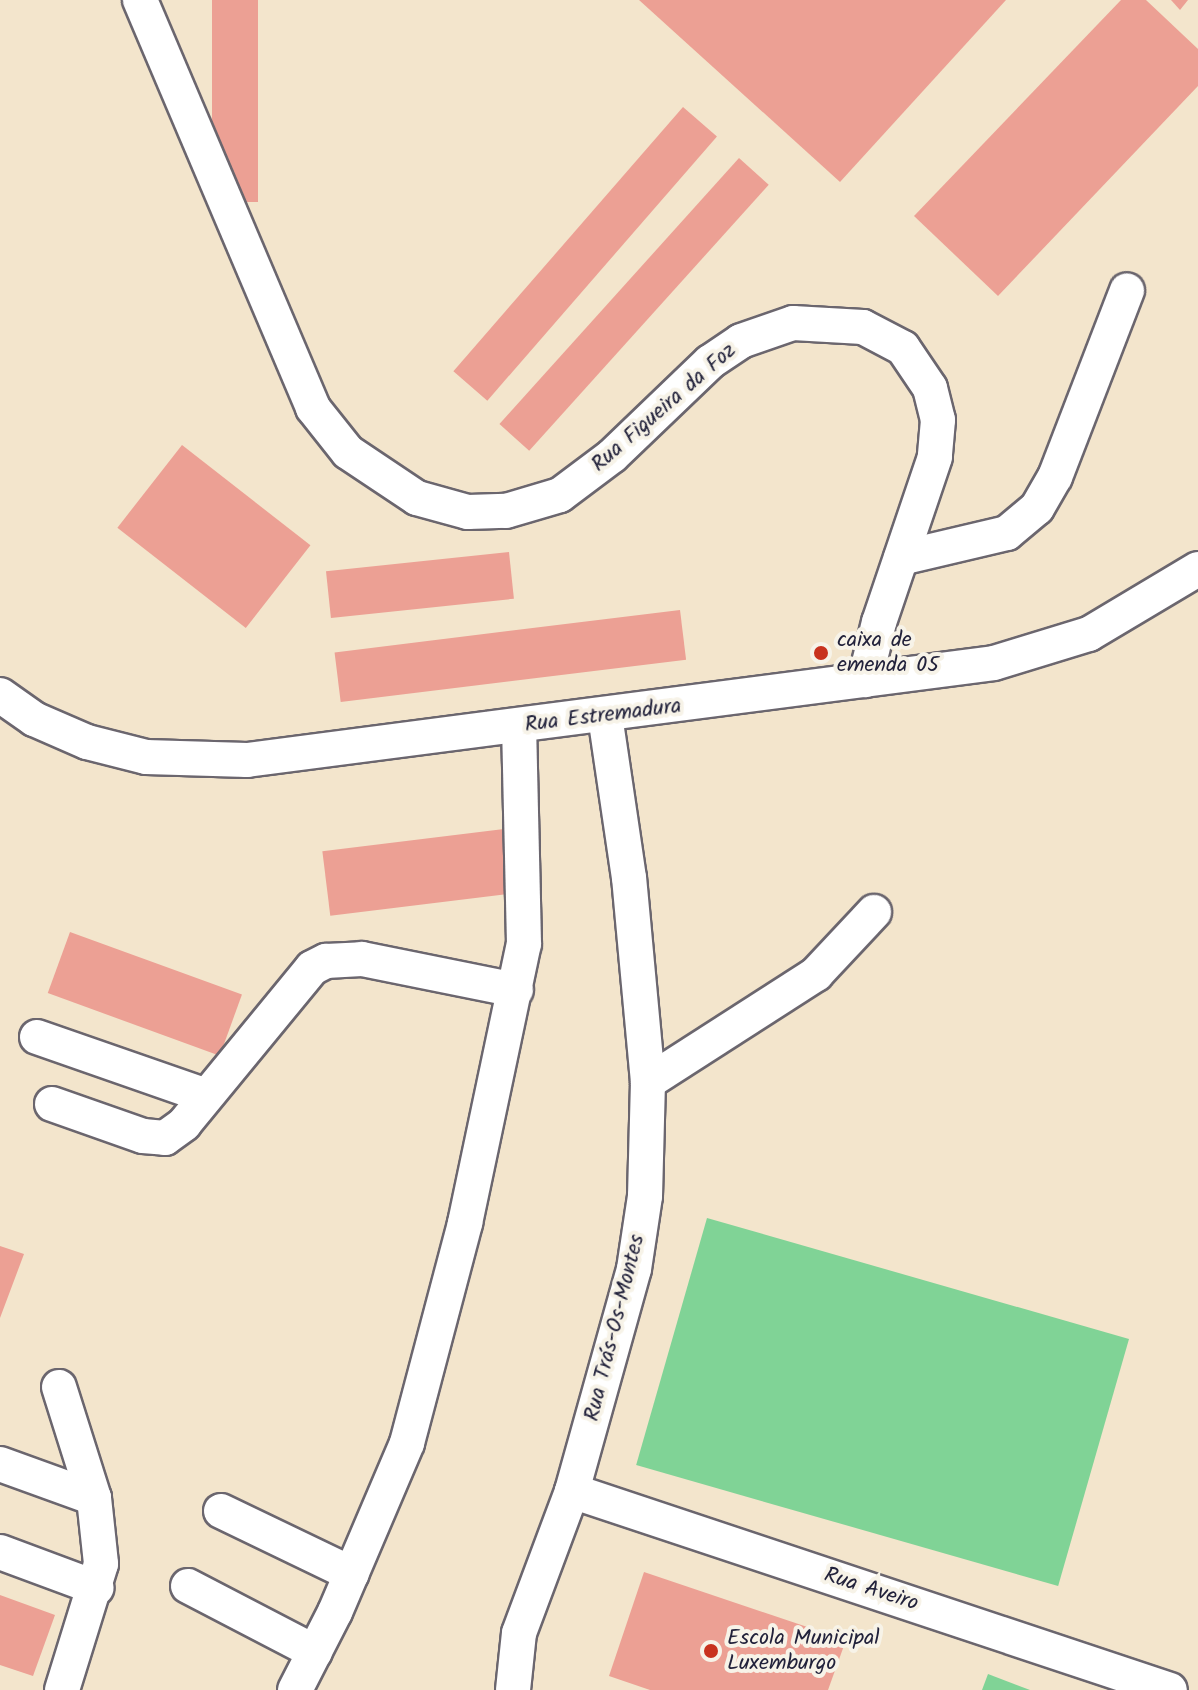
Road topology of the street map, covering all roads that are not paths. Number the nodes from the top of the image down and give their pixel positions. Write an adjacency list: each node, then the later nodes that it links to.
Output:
1 (140, 0): 3 (street, Rua Figueira da Foz)
2 (1127, 290): 3 (street)
3 (901, 558): 5 (street, Rua Figueira da Foz)
4 (1198, 569): 5 (street, Rua Estremadura)
5 (865, 680): 7 (street, Rua Estremadura)
6 (0, 695): 8 (street, Rua Estremadura)
7 (605, 716): 8 (street, Rua Estremadura); 12 (street, Rua Trás-Os-Montes)
8 (519, 727): 10 (street)
9 (874, 912): 12 (street)
10 (516, 990): 13 (street); 21 (street)
11 (37, 1037): 13 (street)
12 (648, 1082): 17 (street, Rua Trás-Os-Montes)
13 (206, 1096): 14 (street)
14 (52, 1104)
15 (59, 1387): 18 (street)
16 (0, 1464): 18 (street)
17 (572, 1491): 27 (street, Rua Trás-Os-Montes); 28 (street, Rua Aveiro)
18 (94, 1498): 23 (street)
19 (221, 1511): 21 (street)
20 (0, 1552): 23 (street)
21 (352, 1574): 24 (street)
22 (188, 1586): 24 (street)
23 (97, 1588): 25 (street)
24 (315, 1652): 26 (street)
25 (62, 1690)
26 (295, 1690)
27 (513, 1690)
28 (1170, 1690)

